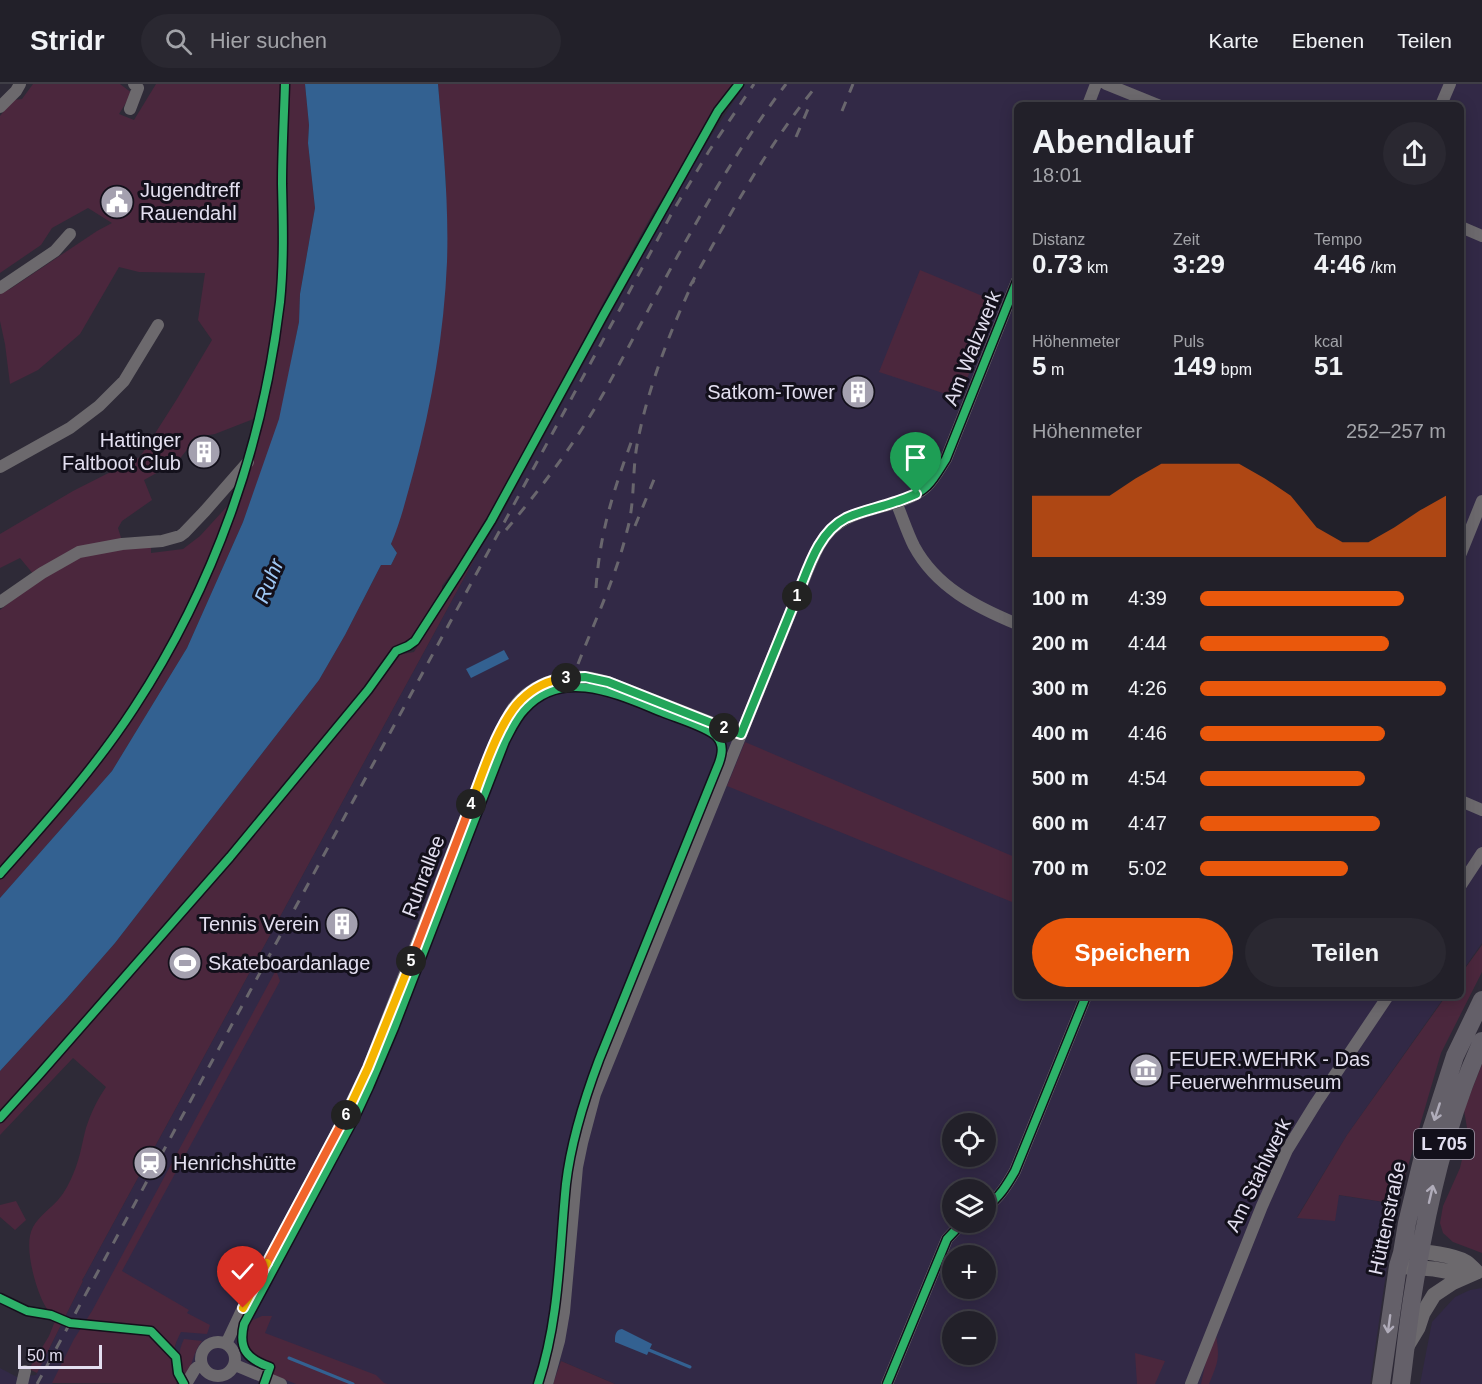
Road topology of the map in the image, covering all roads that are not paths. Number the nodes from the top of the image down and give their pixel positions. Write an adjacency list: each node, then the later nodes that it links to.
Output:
1 (20, 84): 9 (street)
2 (1096, 84): 6 (street)
3 (1106, 84): 7 (street)
4 (1450, 84): 8 (street)
5 (138, 85): 10 (street)
6 (1089, 102)
7 (1151, 102)
8 (1442, 102)
9 (0, 107)
10 (130, 109)
11 (1464, 228): 13 (street)
12 (70, 234): 14 (street)
13 (1482, 236)
14 (0, 288)
15 (1014, 289): 20 (street, Am Walzwerk)
16 (158, 325): 18 (street)
17 (248, 462): 22 (street)
18 (0, 467)
19 (1482, 501): 21 (street)
20 (896, 502): 23 (street); 24 (street, Am Walzwerk)
21 (1464, 546)
22 (0, 602)
23 (1014, 623)
24 (741, 734): 38 (street, Ruhrallee); 47 (street, Am Walzwerk)
25 (1464, 802): 26 (street)
26 (1482, 810)
27 (1482, 853): 28 (street)
28 (1464, 880)
29 (1085, 999): 33 (street)
30 (1386, 999): 49 (street, Am Stahlwerk)
31 (1482, 1000): 35 (main road, Hüttenstraße / L 705, one-way to 35)
32 (1482, 1041): 36 (main road, Hüttenstraße / L 705, one-way to 32)
33 (996, 1199)
34 (953, 1233): 48 (street)
35 (1400, 1260): 36 (street); 50 (main road, Hüttenstraße / L 705, one-way to 50)
36 (1419, 1260): 37 (street); 39 (main road, Hüttenstraße / L 705)
37 (1480, 1273): 39 (street)
38 (226, 1344): 40 (street); 41 (street)
39 (1406, 1348): 51 (main road, Hüttenstraße / L 705)
40 (201, 1364): 43 (street); 45 (street)
41 (235, 1365): 43 (street); 46 (street)
42 (25, 1371): 44 (street)
43 (222, 1380)
44 (22, 1384)
45 (186, 1384)
46 (281, 1384)
47 (547, 1384)
48 (887, 1384)
49 (1191, 1384)
50 (1381, 1384)
51 (1401, 1384)

